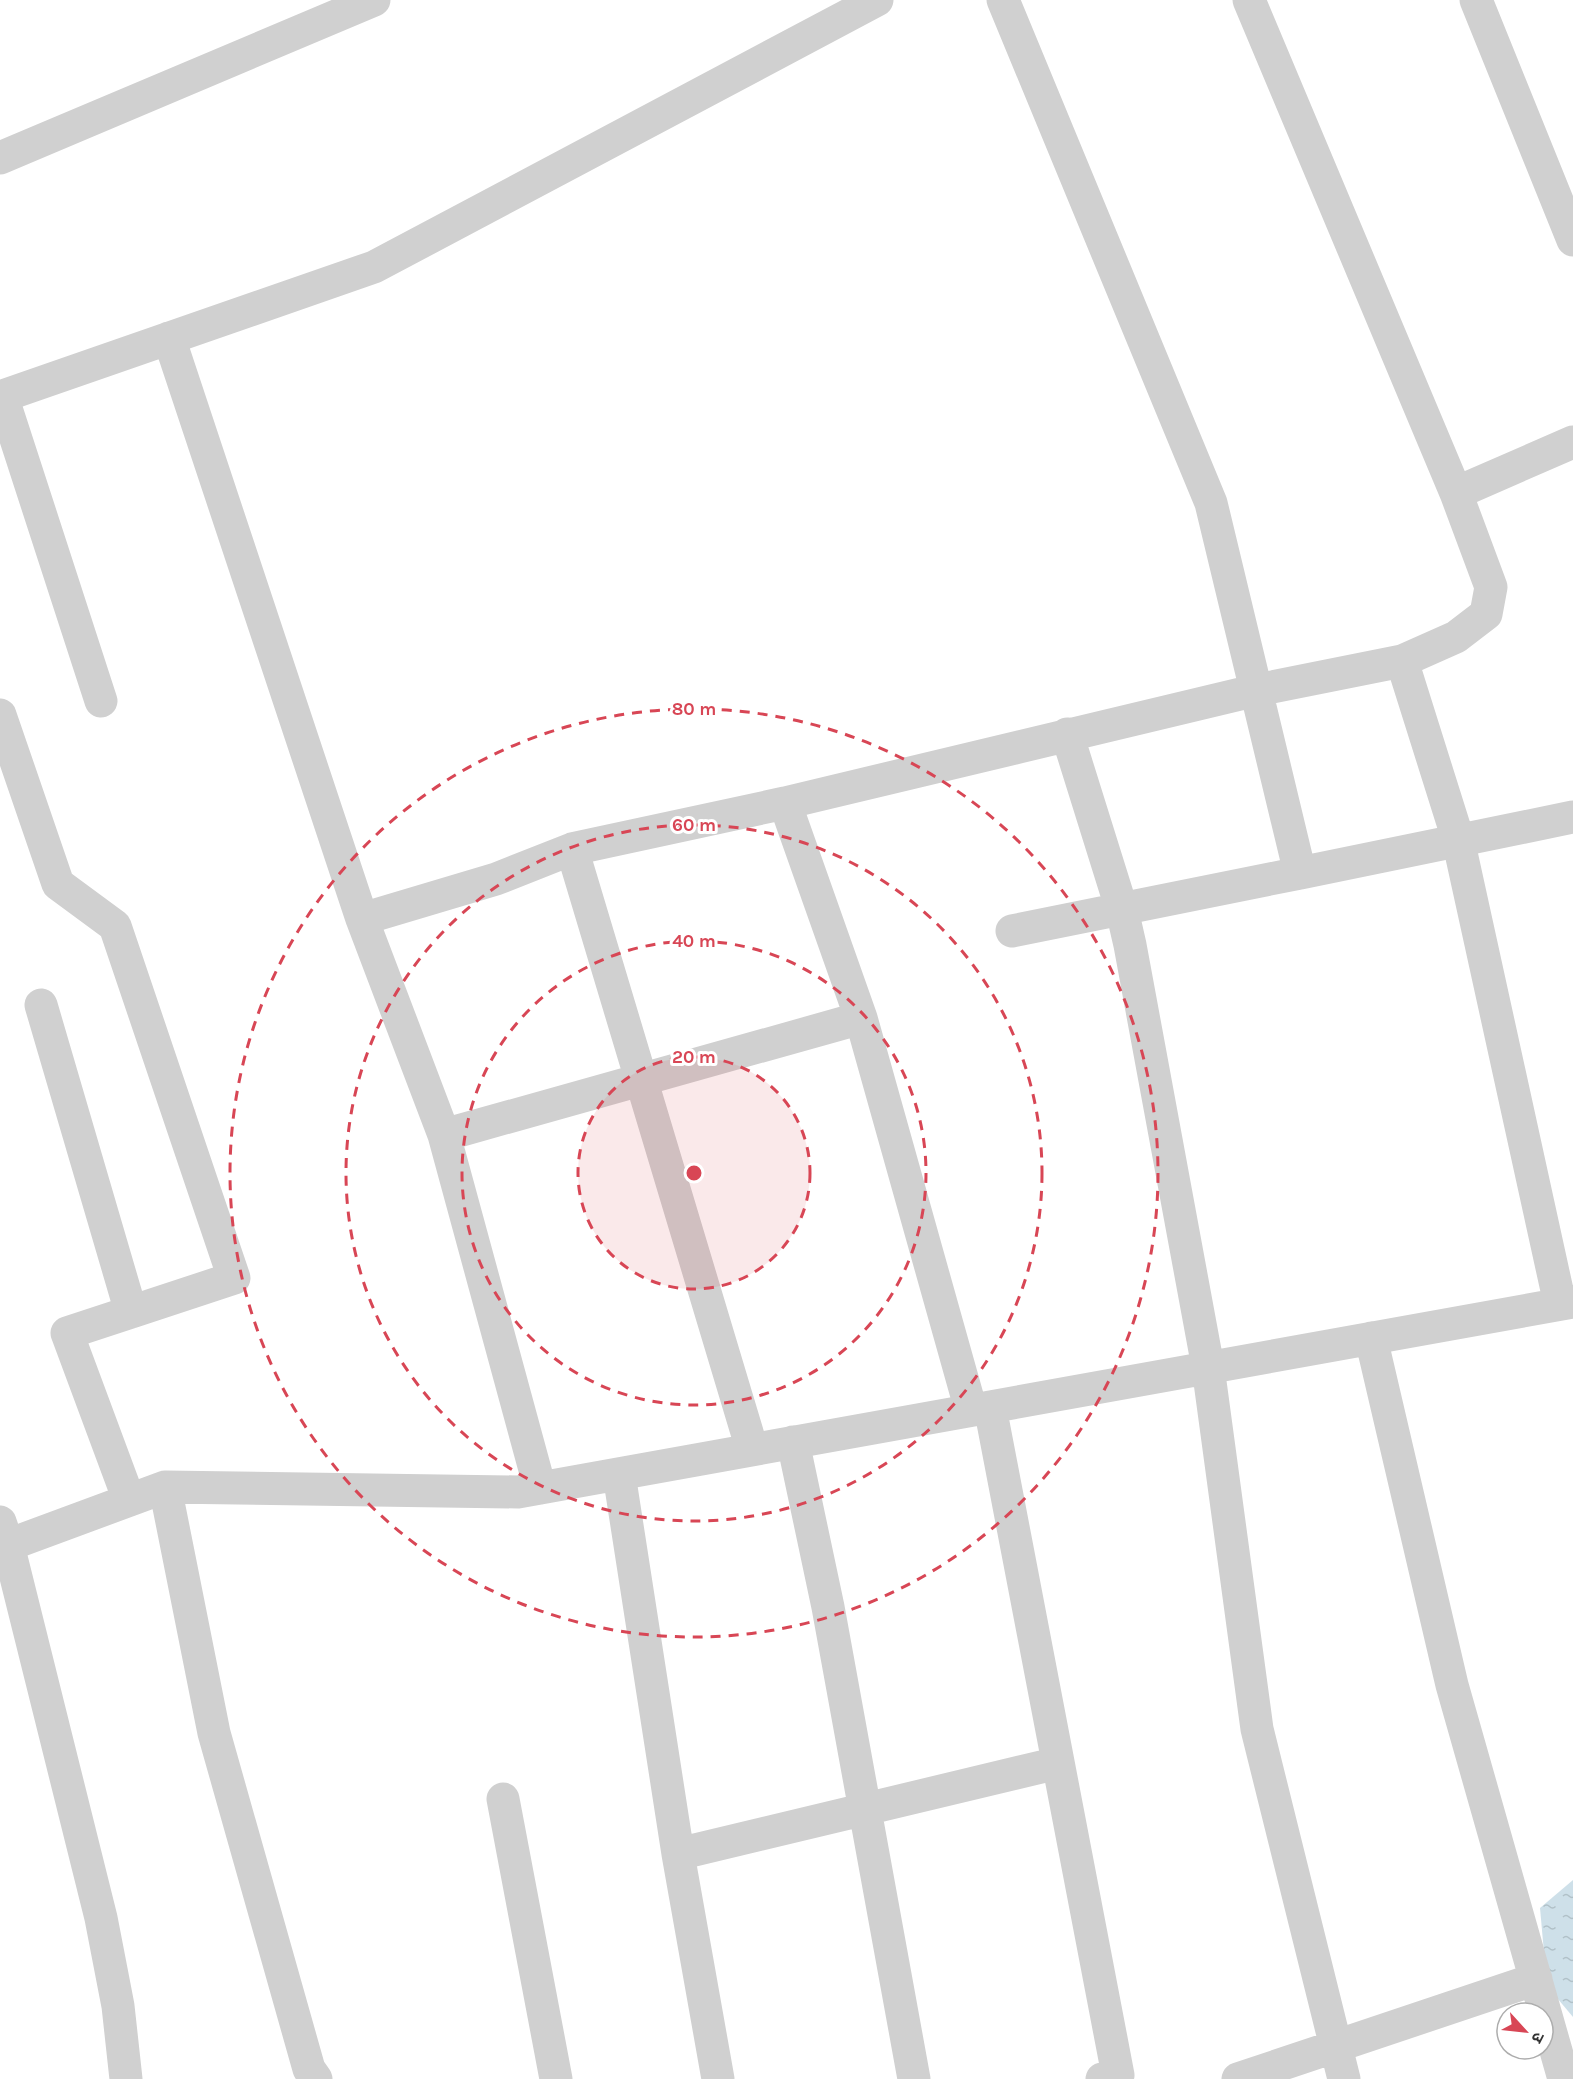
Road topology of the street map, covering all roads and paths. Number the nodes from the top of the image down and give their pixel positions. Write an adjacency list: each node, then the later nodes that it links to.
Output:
1 (374, 0): 6 (street)
2 (877, 0): 8 (street)
3 (1003, 0): 13 (street)
4 (1249, 0): 11 (street)
5 (1476, 0): 7 (street)
6 (0, 158)
7 (1573, 240)
8 (169, 338): 9 (street); 23 (street)
9 (1, 396): 14 (street)
10 (1573, 442): 11 (street)
11 (1456, 494): 12 (street)
12 (1402, 661): 13 (street); 19 (street)
13 (1257, 690): 16 (street); 21 (street)
14 (101, 701)
15 (0, 715): 30 (street)
16 (1067, 734): 17 (street); 22 (street)
17 (785, 803): 20 (street); 26 (street)
18 (1573, 817): 19 (street)
19 (1458, 839): 21 (street); 29 (street)
20 (572, 849): 23 (street); 27 (street)
21 (1300, 873): 22 (street)
22 (1122, 910): 24 (street); 32 (street)
23 (362, 919): 28 (street)
24 (1012, 931)
25 (41, 1005): 30 (street)
26 (861, 1018): 27 (street); 33 (street)
27 (643, 1079): 28 (street); 35 (street)
28 (444, 1135): 38 (street)
29 (1567, 1303): 31 (street)
30 (131, 1312): 39 (street)
31 (1371, 1338): 32 (street); 45 (street)
32 (1208, 1367): 33 (street); 46 (street)
33 (980, 1408): 34 (street); 41 (street)
34 (793, 1442): 35 (street); 43 (street)
35 (752, 1449): 36 (street)
36 (619, 1474): 38 (street); 44 (street)
37 (165, 1486): 38 (street); 39 (street); 49 (street)
38 (540, 1488)
39 (129, 1500): 40 (street)
40 (3, 1538): 48 (street)
41 (1058, 1763): 43 (street); 47 (street)
42 (503, 1799): 50 (street)
43 (866, 1809): 44 (street); 52 (street)
44 (678, 1854): 51 (street)
45 (1536, 1979): 46 (street); 55 (street)
46 (1336, 2045): 53 (street); 54 (street)
47 (1113, 2078)
48 (126, 2079)
49 (316, 2079)
50 (556, 2079)
51 (718, 2079)
52 (914, 2079)
53 (1238, 2079)
54 (1344, 2079)
55 (1564, 2079)

